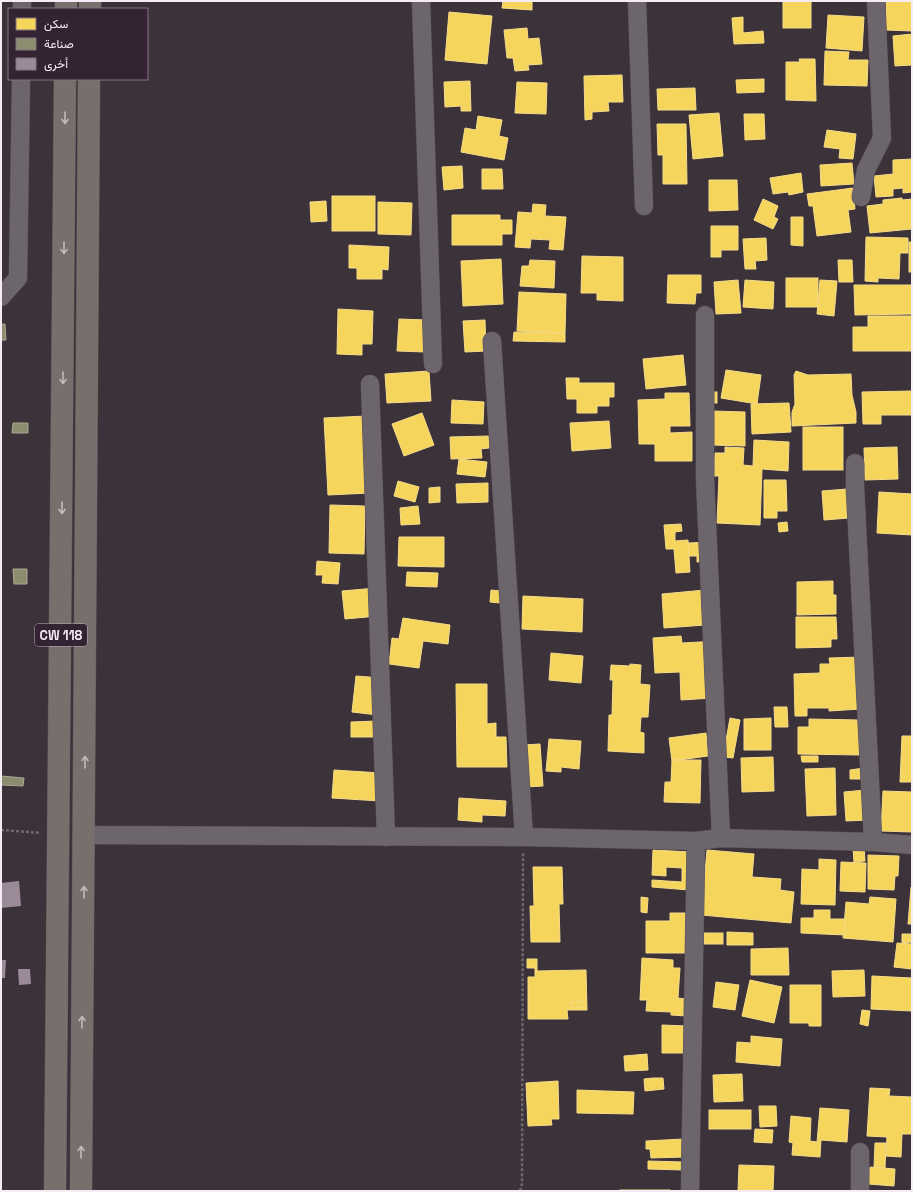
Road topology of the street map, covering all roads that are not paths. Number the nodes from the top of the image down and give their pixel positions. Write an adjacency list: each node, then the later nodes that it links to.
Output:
1 (421, 1): 12 (street)
2 (637, 1): 8 (street)
3 (876, 1): 7 (street)
4 (21, 80): 9 (street)
5 (65, 80): 23 (highway, CW 118, one-way to 23)
6 (89, 80): 15 (highway, CW 118, one-way to 6)
7 (861, 196)
8 (644, 206)
9 (1, 297)
10 (705, 315): 18 (street)
11 (492, 341): 16 (street)
12 (432, 364)
13 (370, 384): 17 (street)
14 (855, 463): 20 (street)
15 (84, 835): 17 (street); 24 (highway, CW 118, one-way to 15)
16 (524, 836): 17 (street); 19 (street)
17 (386, 837)
18 (721, 838): 19 (street); 20 (street)
19 (696, 841): 25 (street)
20 (873, 842): 21 (street)
21 (912, 845)
22 (860, 1152): 26 (street)
23 (55, 1191)
24 (80, 1191)
25 (690, 1191)
26 (860, 1191)

